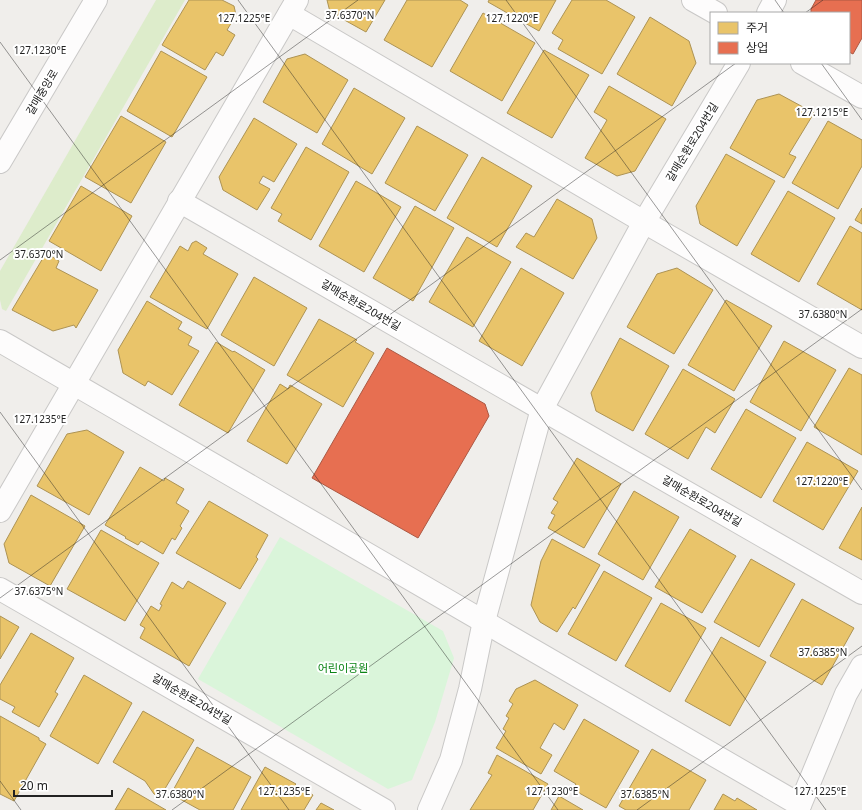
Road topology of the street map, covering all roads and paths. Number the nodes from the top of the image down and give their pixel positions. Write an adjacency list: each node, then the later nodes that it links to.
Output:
1 (96, 0): 10 (street, 갈매중앙로)
2 (693, 0): 5 (street)
3 (775, 0): 6 (street)
4 (293, 7): 11 (street); 12 (street)
5 (714, 12)
6 (769, 12)
7 (738, 64): 12 (street, 갈매순환로204번길)
8 (804, 64): 9 (street)
9 (862, 97)
10 (0, 162)
11 (180, 201): 15 (street); 16 (street, 갈매순환로204번길)
12 (644, 222): 14 (street); 16 (street, 갈매순환로204번길)
13 (0, 341): 15 (street)
14 (862, 347)
15 (74, 383): 17 (street); 20 (street)
16 (542, 410): 19 (street, 갈매순환로204번길); 20 (street, 갈매순환로204번길)
17 (0, 511)
18 (0, 589): 23 (street, 갈매순환로204번길)
19 (862, 593)
20 (484, 621): 22 (street); 24 (street, 갈매순환로204번길)
21 (862, 666): 22 (street)
22 (799, 808)
23 (384, 810)
24 (430, 810)

